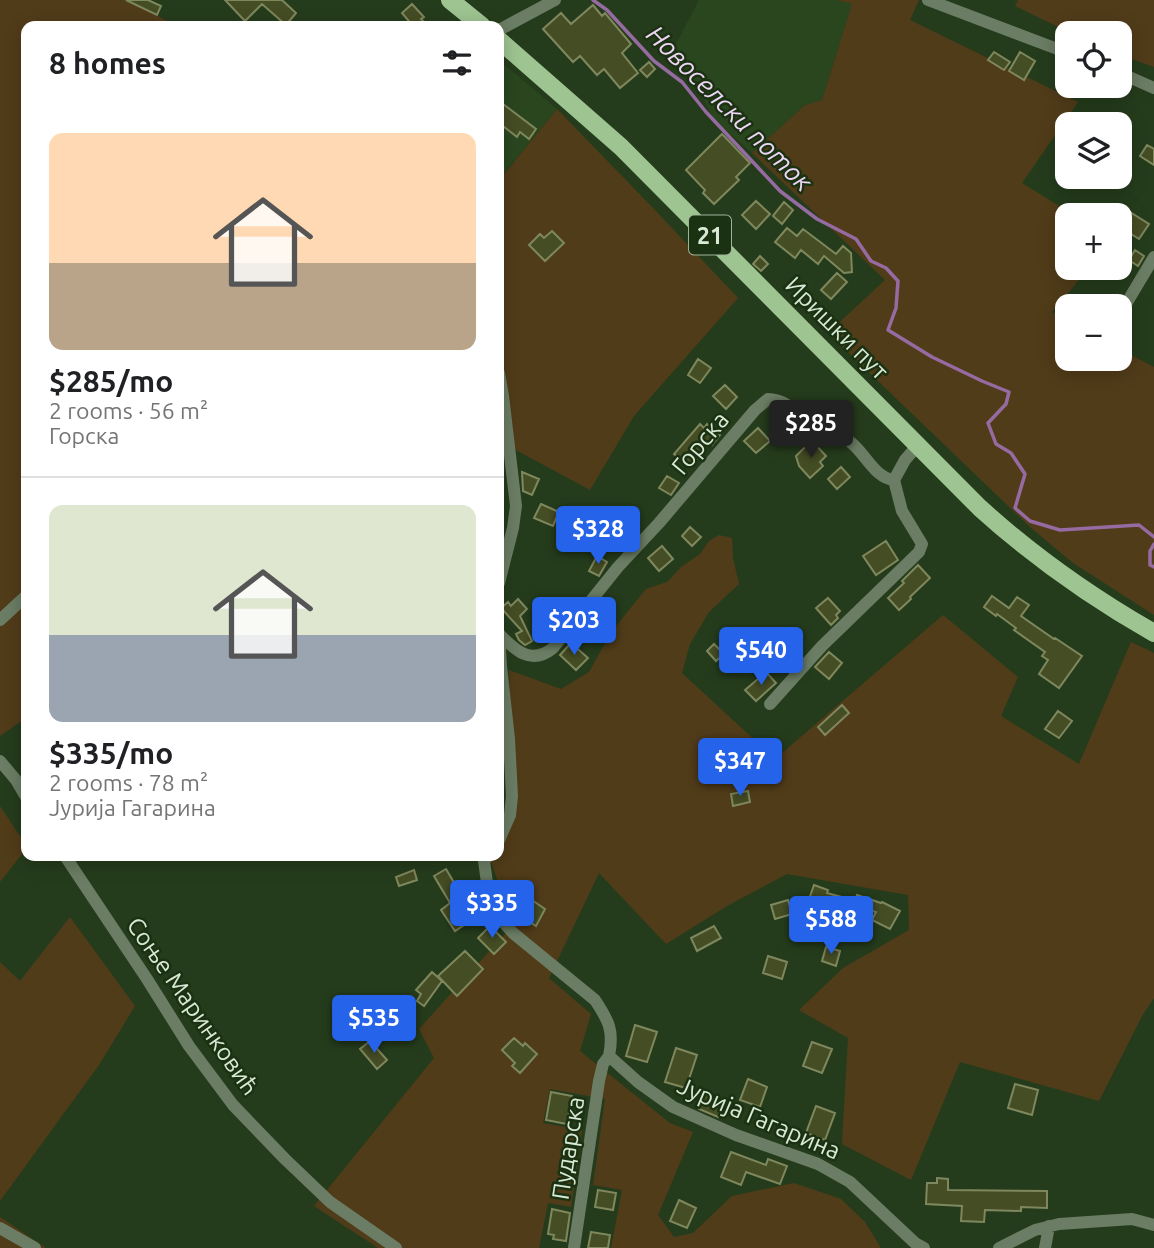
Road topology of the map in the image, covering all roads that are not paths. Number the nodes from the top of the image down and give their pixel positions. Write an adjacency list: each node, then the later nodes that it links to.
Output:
1 (450, 0): 4 (main road)
2 (555, 0): 5 (street)
3 (933, 1): 7 (street)
4 (476, 21)
5 (504, 27)
6 (504, 44): 13 (main road, Иришки пут / 21)
7 (1055, 47)
8 (1132, 78): 9 (street)
9 (1154, 88)
10 (1154, 257): 11 (street)
11 (1132, 294)
12 (504, 401): 15 (street)
13 (918, 445): 14 (street); 18 (main road, Иришки пут / 21)
14 (894, 480): 19 (street, Горска); 21 (street)
15 (504, 563)
16 (21, 601): 17 (street)
17 (0, 620)
18 (1154, 632)
19 (504, 638)
20 (504, 693): 24 (street)
21 (770, 704)
22 (0, 761): 23 (street)
23 (21, 777)
24 (504, 829)
25 (68, 861): 32 (street, Соње Маринковић)
26 (485, 861): 27 (street)
27 (609, 1056): 33 (street, Пударска); 34 (street, Јурија Гагарина)
28 (1154, 1225): 29 (street)
29 (1049, 1226): 35 (street); 36 (street)
30 (0, 1228): 31 (street)
31 (35, 1248)
32 (396, 1248)
33 (574, 1248)
34 (924, 1248)
35 (999, 1248)
36 (1045, 1248)

